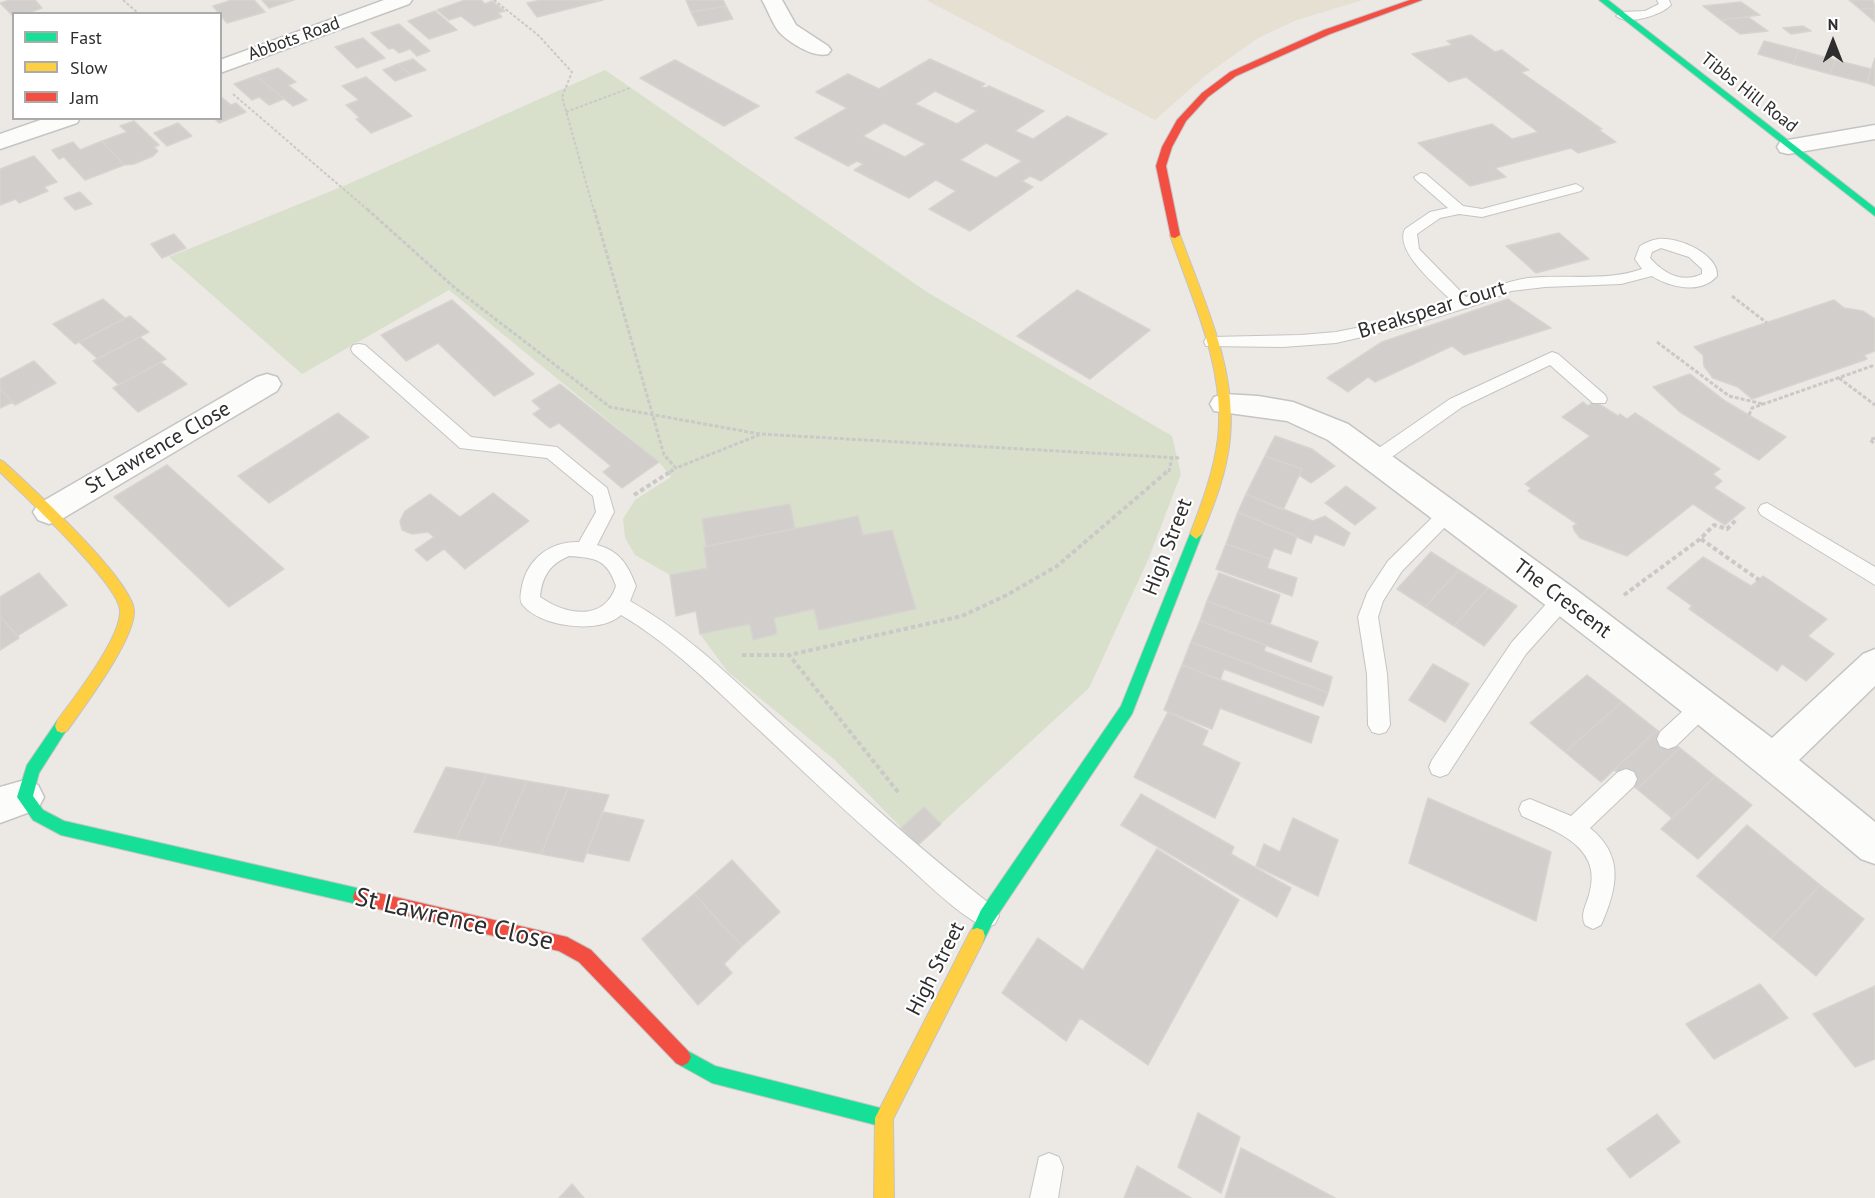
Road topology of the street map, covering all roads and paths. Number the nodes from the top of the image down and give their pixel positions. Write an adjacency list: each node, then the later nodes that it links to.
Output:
1 (123, 0): 8 (path)
2 (402, 0): 11 (street, Abbots Road)
3 (494, 0): 14 (path)
4 (772, 0): 10 (street)
5 (1418, 0): 27 (street, High Street)
6 (1603, 0): 9 (street, Tibbs Hill Road)
7 (1663, 0): 9 (lane)
8 (137, 12)
9 (1622, 16): 18 (street, Tibbs Hill Road)
10 (822, 50)
11 (222, 65)
12 (630, 88): 14 (path)
13 (230, 91): 37 (path)
14 (566, 112): 37 (path)
15 (63, 120): 17 (street)
16 (1875, 132): 18 (street)
17 (0, 142)
18 (1788, 147): 22 (street, Tibbs Hill Road)
19 (1421, 177): 21 (lane)
20 (1576, 188): 21 (lane)
21 (1459, 210): 25 (lane)
22 (1875, 213)
23 (1651, 271): 24 (lane); 24 (lane); 25 (lane, Breakspear Court)
24 (1705, 279): 26 (path)
25 (1462, 302): 27 (lane, Breakspear Court)
26 (1767, 323)
27 (1212, 342): 34 (street, High Street)
28 (1657, 342): 35 (path)
29 (359, 349): 49 (lane)
30 (1875, 365): 31 (path)
31 (1839, 378): 35 (path); 36 (path)
32 (267, 384): 48 (street, St Lawrence Close)
33 (1599, 399): 44 (lane)
34 (1224, 404): 44 (street, The Crescent); 70 (street, High Street)
35 (1764, 404): 38 (path)
36 (1875, 405)
37 (652, 415): 39 (path); 46 (path)
38 (1749, 415)
39 (760, 434): 42 (path); 46 (path)
40 (1875, 438): 41 (path)
41 (1875, 444)
42 (1172, 457): 43 (path); 65 (path)
43 (1182, 459)
44 (1376, 459): 50 (street, The Crescent)
45 (0, 465): 48 (street, St Lawrence Close)
46 (676, 468): 49 (path)
47 (1767, 510): 51 (path); 53 (lane)
48 (49, 512): 66 (street, St Lawrence Close)
49 (605, 512): 52 (lane)
50 (1448, 513): 55 (street, The Crescent); 60 (lane)
51 (1700, 539): 54 (path); 57 (path)
52 (585, 549): 56 (lane); 56 (lane)
53 (1875, 578)
54 (1759, 580)
55 (1563, 599): 57 (street, The Crescent); 63 (lane)
56 (619, 604): 70 (lane)
57 (1590, 620): 59 (street, The Crescent)
58 (1875, 664): 62 (street)
59 (1703, 706): 61 (lane); 62 (street, The Crescent)
60 (1379, 724)
61 (1668, 739)
62 (1773, 761): 69 (street, The Crescent)
63 (1440, 767)
64 (1626, 779): 68 (lane)
65 (904, 800)
66 (12, 801): 72 (street, St Lawrence Close)
67 (1530, 809): 68 (lane)
68 (1573, 829): 71 (lane)
69 (1875, 846)
70 (987, 916): 72 (street, High Street)
71 (1593, 917)
72 (884, 1118): 74 (street, High Street)
73 (1049, 1167): 75 (lane)
74 (884, 1198)
75 (1044, 1198)

